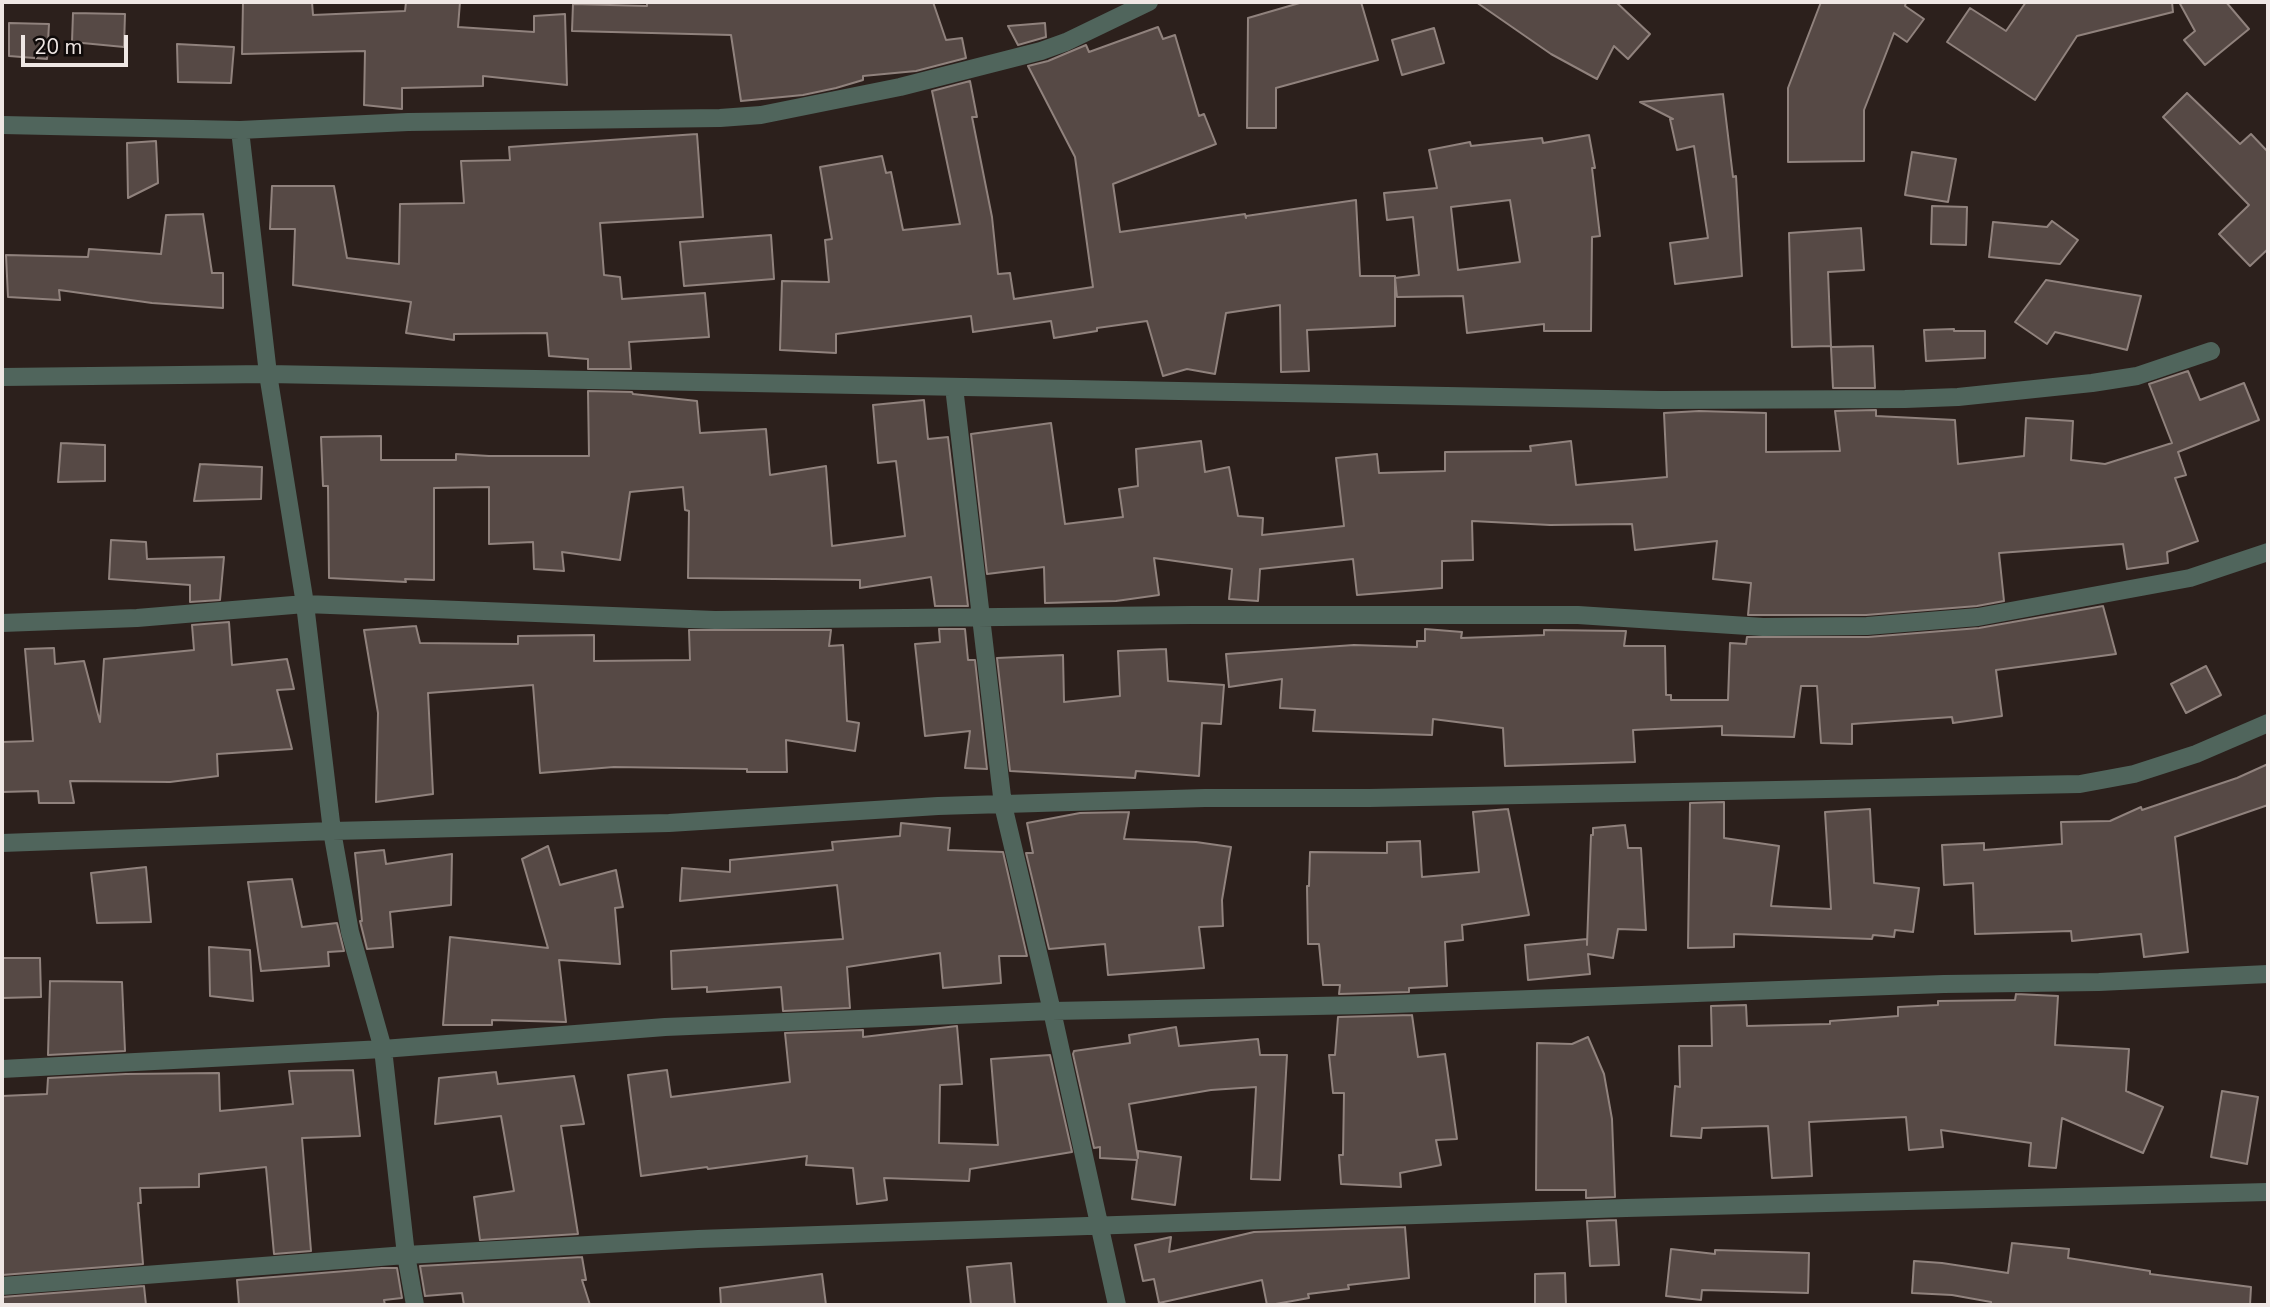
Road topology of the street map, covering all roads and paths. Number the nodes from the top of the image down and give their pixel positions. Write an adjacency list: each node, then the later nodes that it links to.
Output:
1 (1149, 2): 3 (street)
2 (2, 125): 3 (street)
3 (240, 130): 5 (street)
4 (2211, 351): 7 (street)
5 (268, 374): 6 (street); 7 (street); 9 (street)
6 (2, 377)
7 (954, 387): 10 (street)
8 (2268, 552): 10 (street)
9 (305, 604): 10 (street); 11 (street); 14 (street)
10 (982, 617): 13 (street)
11 (2, 623)
12 (2268, 723): 13 (street)
13 (1003, 805): 14 (street); 17 (street)
14 (332, 831): 15 (street); 18 (street)
15 (2, 843)
16 (2268, 974): 17 (street)
17 (1052, 1011): 18 (street); 21 (street)
18 (383, 1049): 19 (street); 22 (street)
19 (2, 1069)
20 (2268, 1192): 21 (street)
21 (1098, 1224): 22 (street); 25 (street)
22 (406, 1255): 23 (street); 24 (street)
23 (2, 1286)
24 (415, 1305)
25 (1117, 1305)

